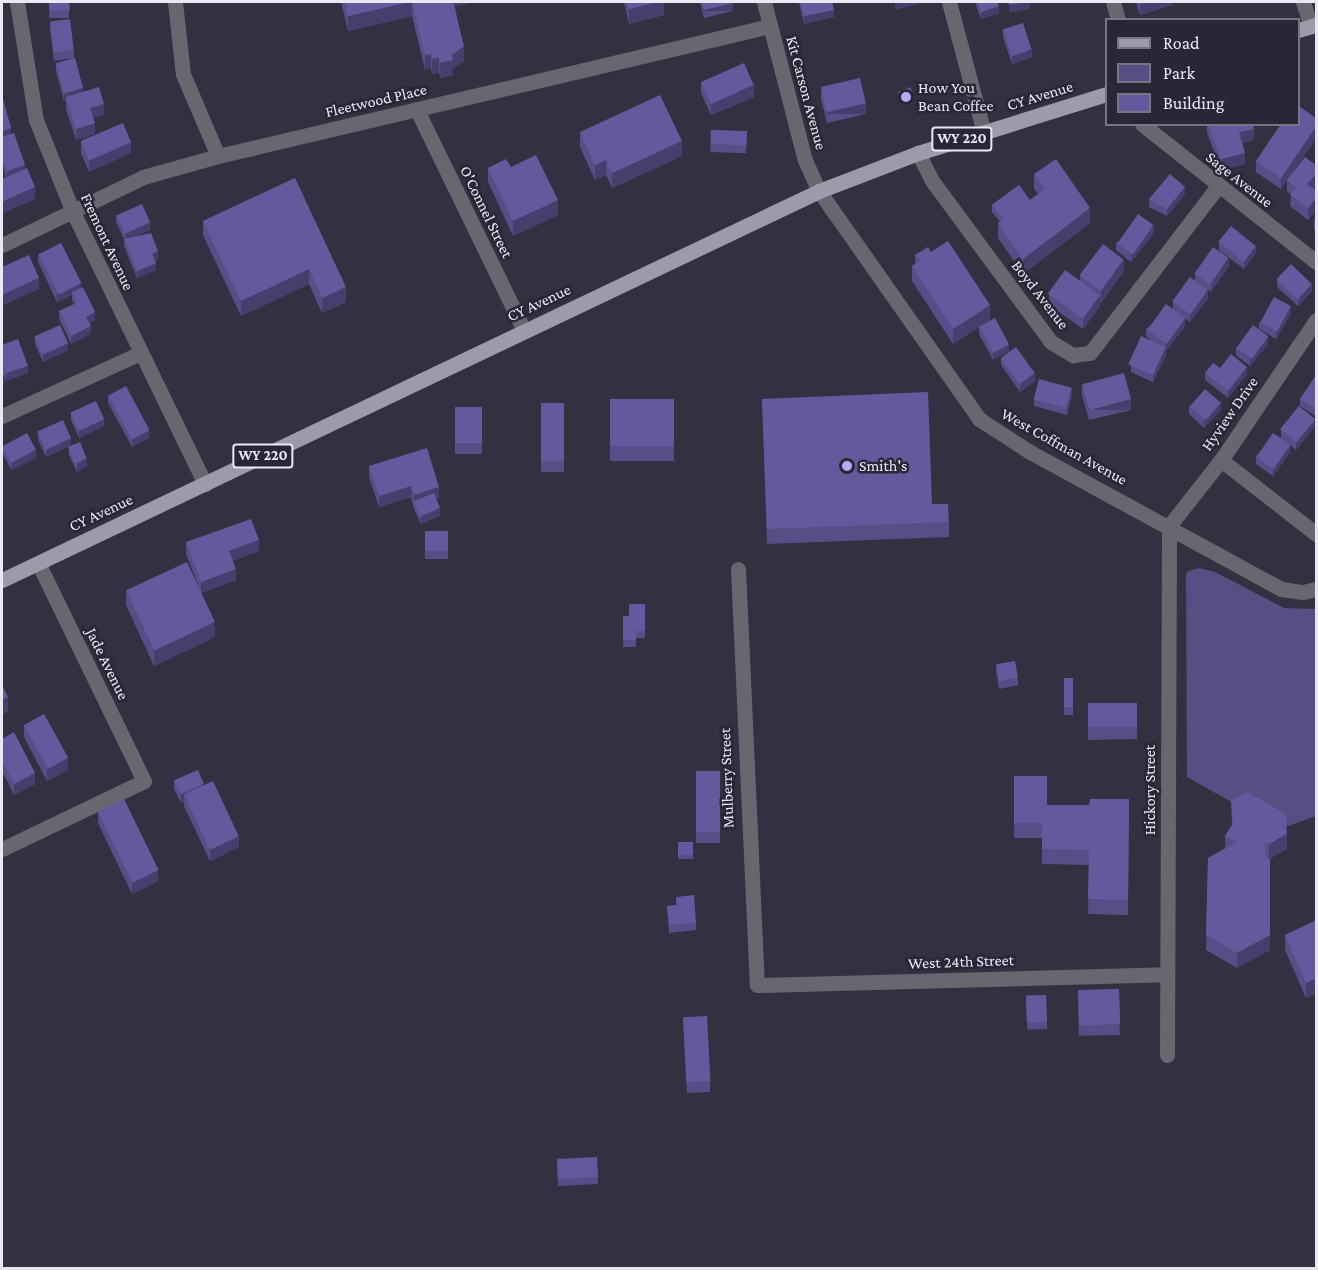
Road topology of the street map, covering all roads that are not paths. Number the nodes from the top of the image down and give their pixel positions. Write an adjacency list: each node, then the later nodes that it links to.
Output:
1 (16, 2): 18 (street, Fremont Avenue)
2 (175, 2): 15 (street)
3 (764, 2): 8 (street, Kit Carson Avenue)
4 (950, 2): 13 (street)
5 (1113, 2): 7 (street)
6 (1303, 2): 9 (street)
7 (1117, 18)
8 (770, 26): 11 (street, Fleetwood Place); 17 (street, Kit Carson Avenue)
9 (1309, 27)
10 (1105, 95): 13 (main road, CY Avenue / WY 220)
11 (417, 110): 15 (street, Fleetwood Place); 22 (street, O'Connel Street)
12 (1144, 126): 16 (street, Sage Avenue)
13 (984, 133): 14 (main road, CY Avenue / WY 220)
14 (918, 153): 16 (street, Boyd Avenue); 17 (main road, CY Avenue / WY 220)
15 (218, 156): 18 (street, Fleetwood Place)
16 (1218, 186): 20 (street, Sage Avenue)
17 (819, 191): 22 (main road, CY Avenue / WY 220); 27 (street, West Coffman Avenue)
18 (72, 210): 19 (street, Fleetwood Place); 23 (street, Fremont Avenue)
19 (2, 244)
20 (1317, 262)
21 (1317, 320): 25 (street, Hyview Drive)
22 (524, 330): 26 (main road, CY Avenue / WY 220)
23 (140, 354): 24 (street); 26 (street, Fremont Avenue)
24 (2, 416)
25 (1221, 460): 27 (street, Hyview Drive); 28 (street)
26 (205, 484): 29 (main road, CY Avenue / WY 220)
27 (1169, 526): 32 (street, West Coffman Avenue); 34 (street, Hickory Street)
28 (1317, 534)
29 (38, 563): 31 (main road, CY Avenue / WY 220); 33 (street, Jade Avenue)
30 (738, 569): 35 (street, Mulberry Street)
31 (2, 580)
32 (1317, 589)
33 (2, 849)
34 (1166, 974): 35 (street, West 24th Street); 36 (street, Hickory Street)
35 (757, 986)
36 (1167, 1054)

